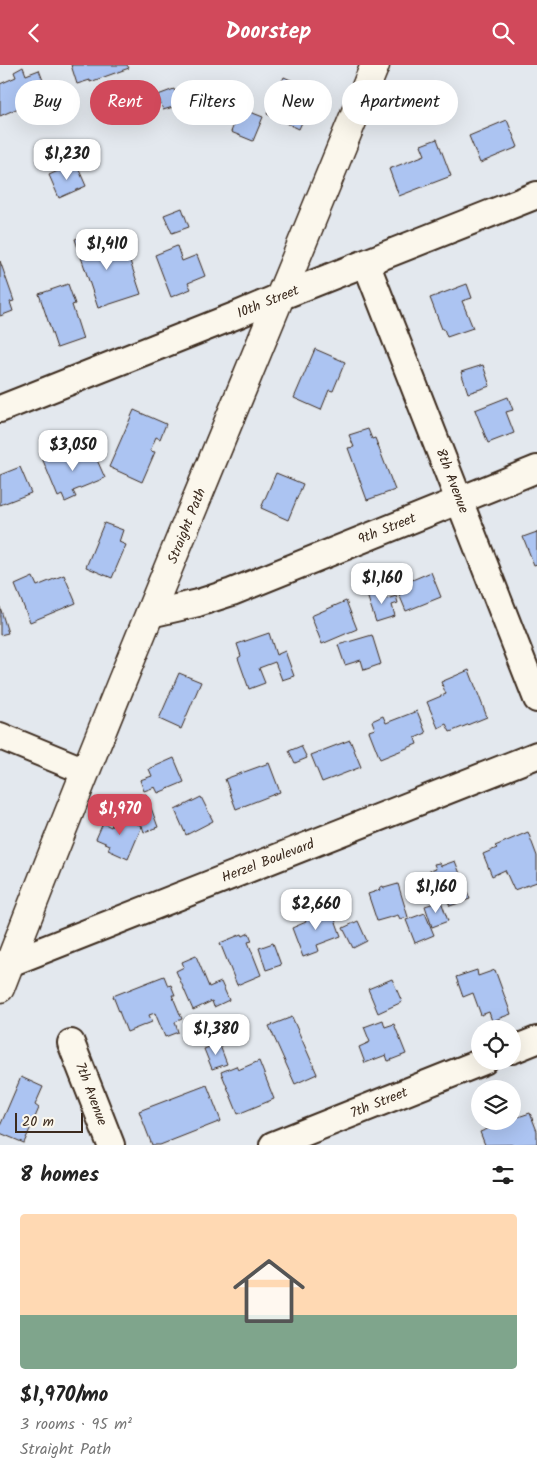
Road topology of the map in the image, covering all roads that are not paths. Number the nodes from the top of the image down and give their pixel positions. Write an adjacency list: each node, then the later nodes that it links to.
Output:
1 (375, 65): 4 (main road, Straight Path)
2 (537, 195): 3 (street, 10th Street)
3 (366, 263): 4 (street, 10th Street); 7 (street, 8th Avenue)
4 (282, 296): 5 (street, 10th Street); 8 (main road, Straight Path)
5 (0, 409)
6 (537, 469): 7 (street, 9th Street)
7 (459, 499): 8 (street, 9th Street); 9 (street, 8th Avenue)
8 (150, 614): 12 (main road, Straight Path)
9 (537, 699)
10 (0, 736): 12 (street)
11 (537, 755): 13 (street, Herzel Boulevard)
12 (85, 771): 13 (main road, Straight Path)
13 (3, 972)
14 (537, 1041): 16 (street)
15 (71, 1043): 18 (street, 7th Avenue)
16 (521, 1047)
17 (471, 1066): 19 (street, 7th Street)
18 (111, 1145)
19 (273, 1145)

